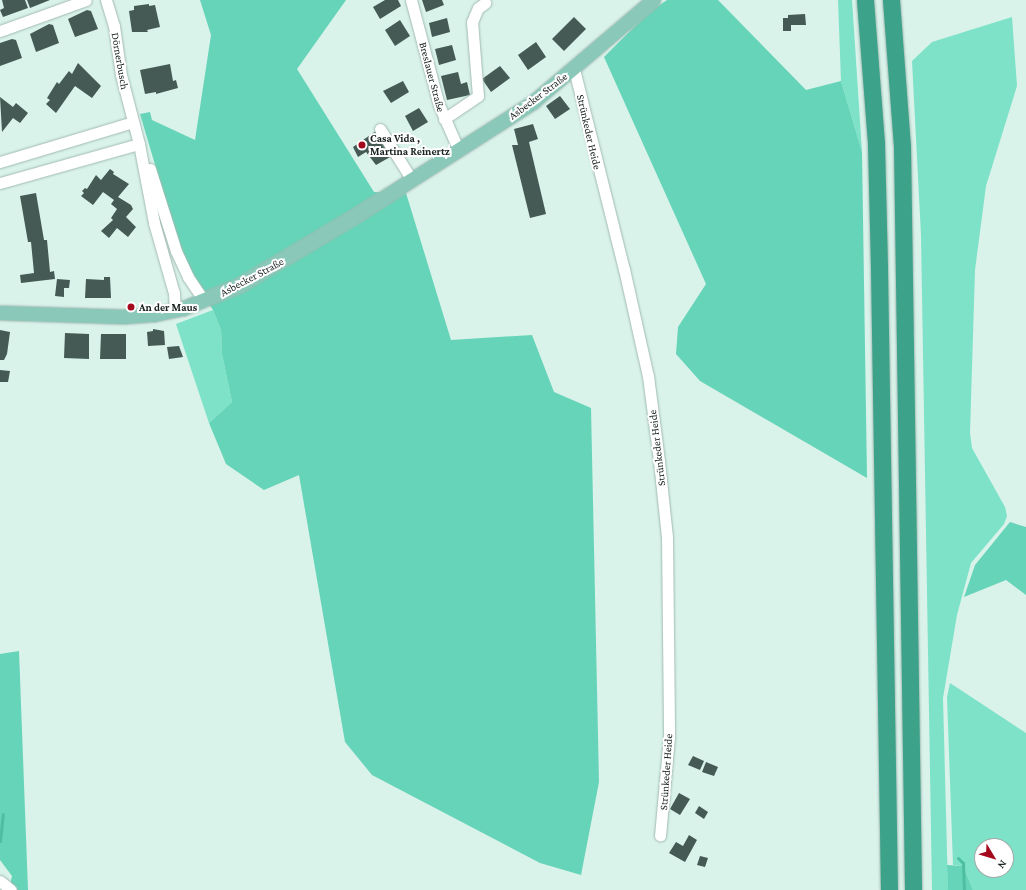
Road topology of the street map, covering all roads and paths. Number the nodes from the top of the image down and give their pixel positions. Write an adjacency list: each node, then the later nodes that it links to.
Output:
1 (86, 0): 8 (street)
2 (106, 0): 11 (street, Dörnerbusch)
3 (411, 0): 10 (street, Breslauer Straße)
4 (654, 0): 9 (main road, Asbecker Straße)
5 (865, 0): 24 (highway)
6 (891, 0): 25 (highway)
7 (485, 3): 10 (street)
8 (0, 31)
9 (574, 69): 14 (main road, Asbecker Straße); 21 (street, Strünkeder Heide)
10 (444, 119): 14 (street, Breslauer Straße)
11 (133, 122): 13 (street); 15 (street)
12 (380, 129): 16 (street)
13 (139, 144): 17 (street); 18 (street); 19 (street)
14 (459, 151): 16 (main road, Asbecker Straße)
15 (0, 162)
16 (412, 180): 18 (main road, Asbecker Straße)
17 (0, 183)
18 (204, 301): 19 (main road, Asbecker Straße)
19 (175, 310): 20 (main road, Asbecker Straße)
20 (0, 312)
21 (660, 836)
22 (0, 881): 23 (street)
23 (11, 890)
24 (889, 890)
25 (914, 890)

